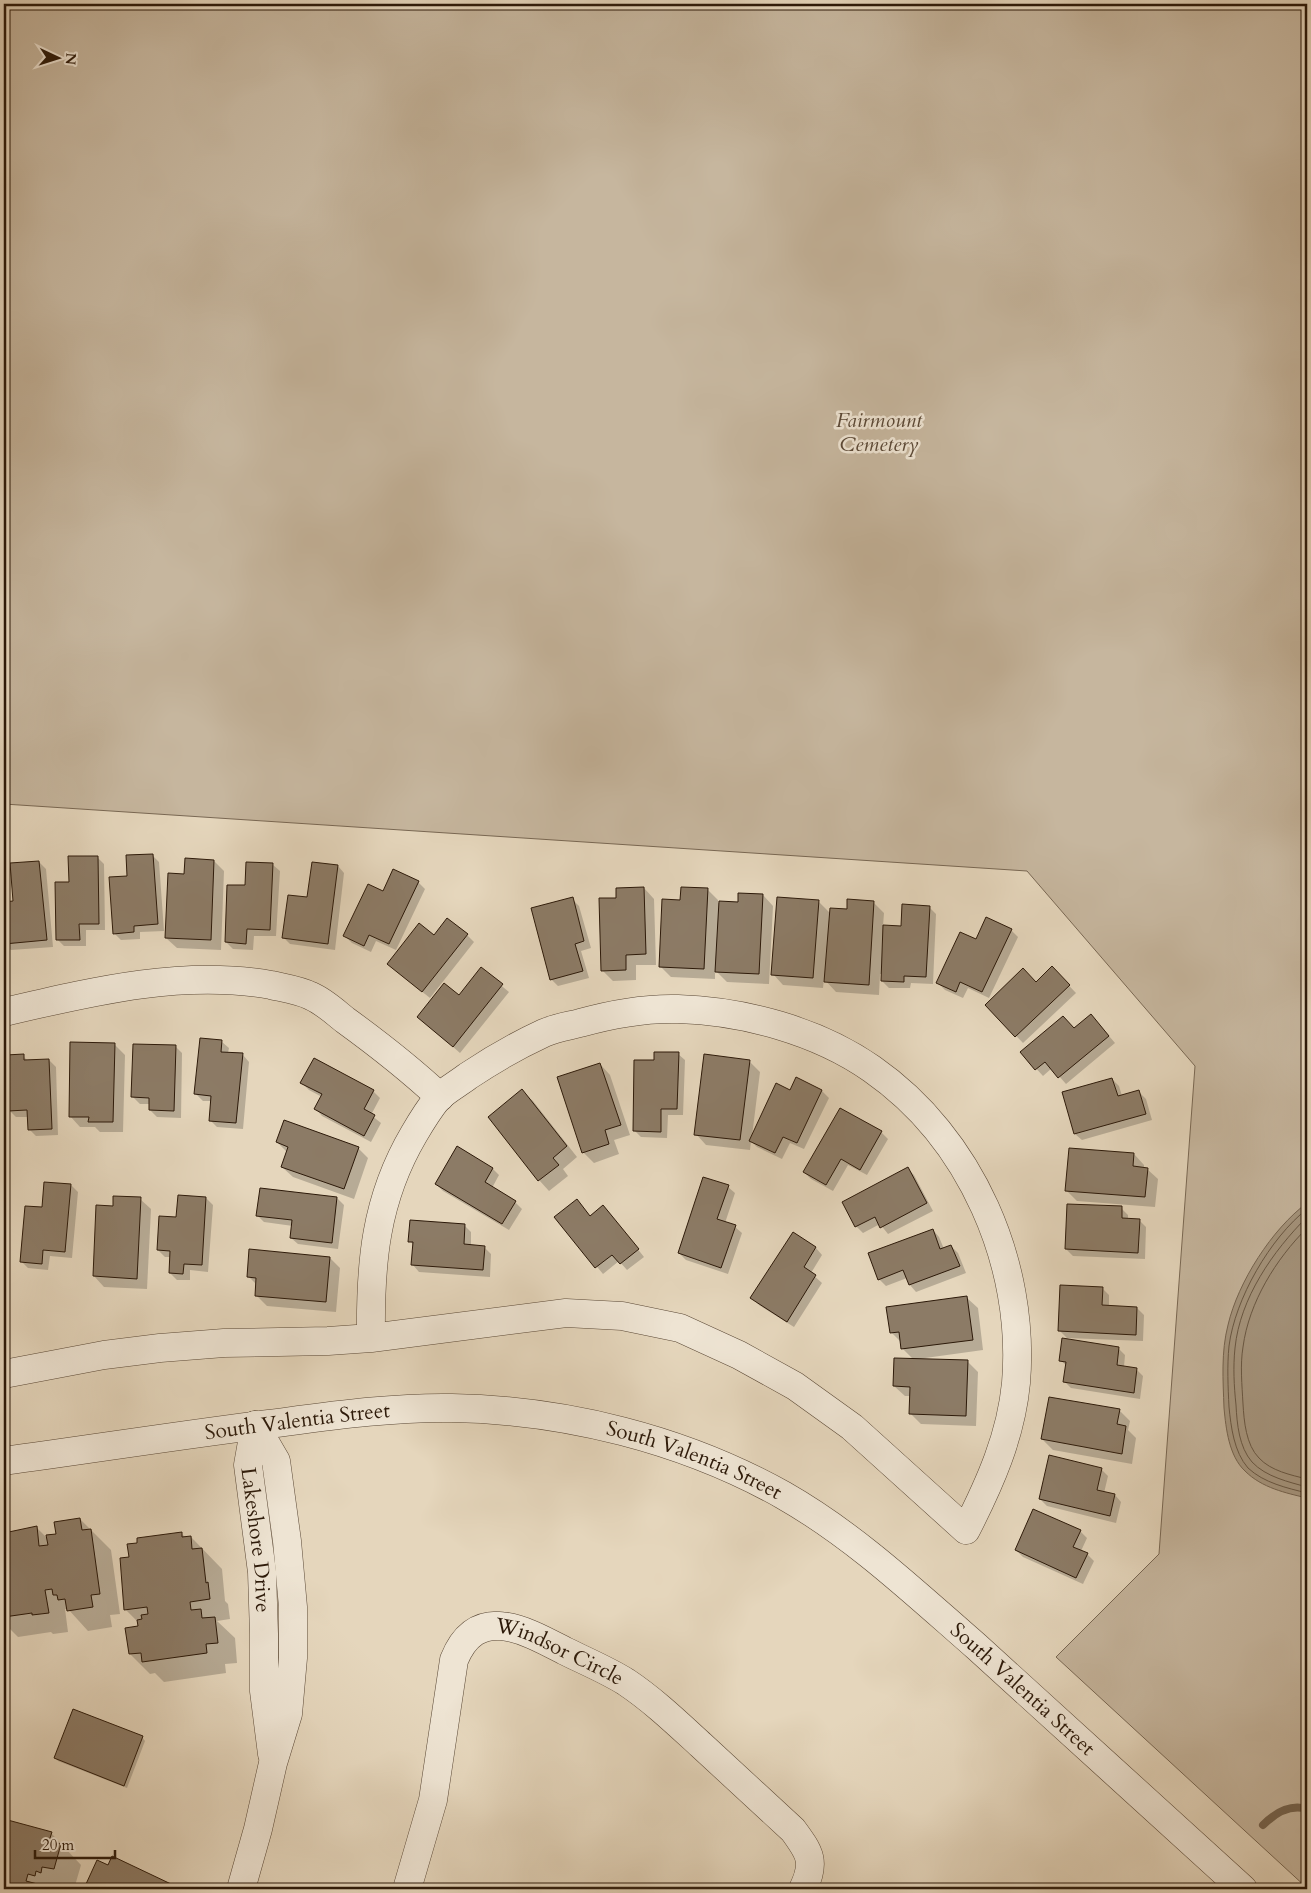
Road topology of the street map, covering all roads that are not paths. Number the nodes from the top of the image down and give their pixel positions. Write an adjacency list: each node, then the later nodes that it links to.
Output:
1 (4, 1012): 2 (street)
2 (440, 1097): 3 (street); 3 (street)
3 (371, 1338): 4 (street)
4 (4, 1374)
5 (255, 1425): 6 (street, South Valentia Street); 7 (street, Lakeshore Drive); 10 (street, South Valentia Street)
6 (4, 1461)
7 (246, 1888)
8 (407, 1889): 9 (street, Windsor Circle)
9 (803, 1889)
10 (1243, 1889)

